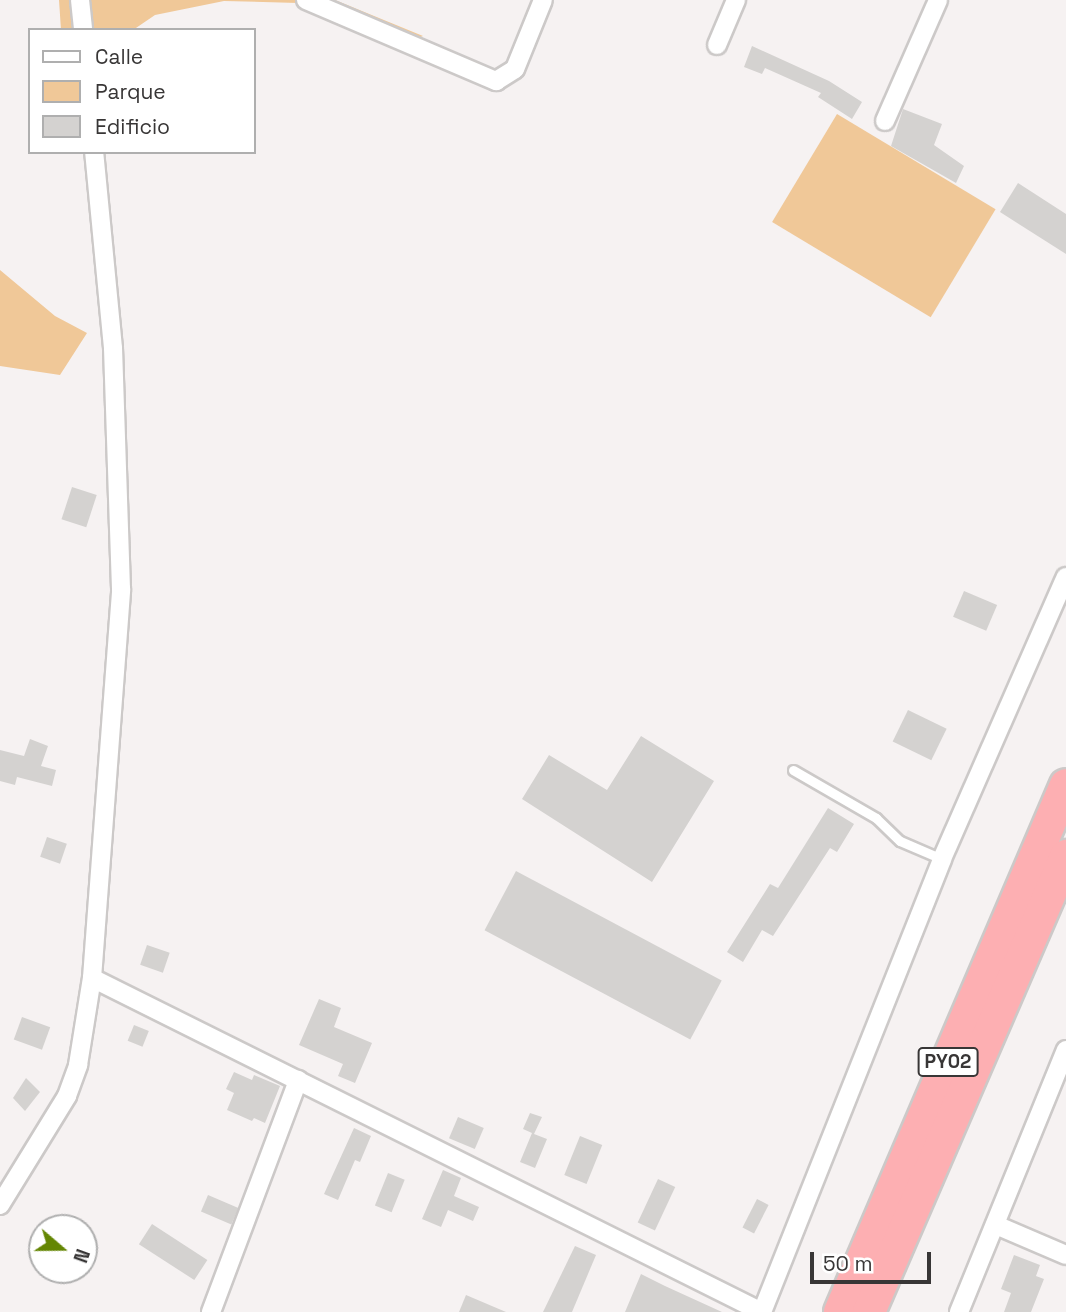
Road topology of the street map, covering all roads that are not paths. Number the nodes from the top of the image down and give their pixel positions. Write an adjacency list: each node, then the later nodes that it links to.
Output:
1 (80, 0): 6 (street)
2 (543, 0): 5 (street)
3 (736, 0): 7 (street)
4 (938, 0): 8 (street)
5 (318, 2)
6 (83, 28)
7 (717, 45)
8 (885, 121)
9 (94, 154): 15 (street)
10 (1066, 577): 14 (street)
11 (793, 770): 14 (lane)
12 (1066, 785): 23 (highway, PY02)
13 (1066, 856): 24 (highway, PY02)
14 (942, 859): 22 (street)
15 (92, 978): 17 (street); 18 (street)
16 (1066, 1050): 19 (street)
17 (298, 1080): 21 (street); 22 (street)
18 (0, 1205)
19 (996, 1225): 20 (street); 25 (street)
20 (1066, 1255)
21 (211, 1312)
22 (762, 1312)
23 (840, 1312)
24 (869, 1312)
25 (959, 1312)

